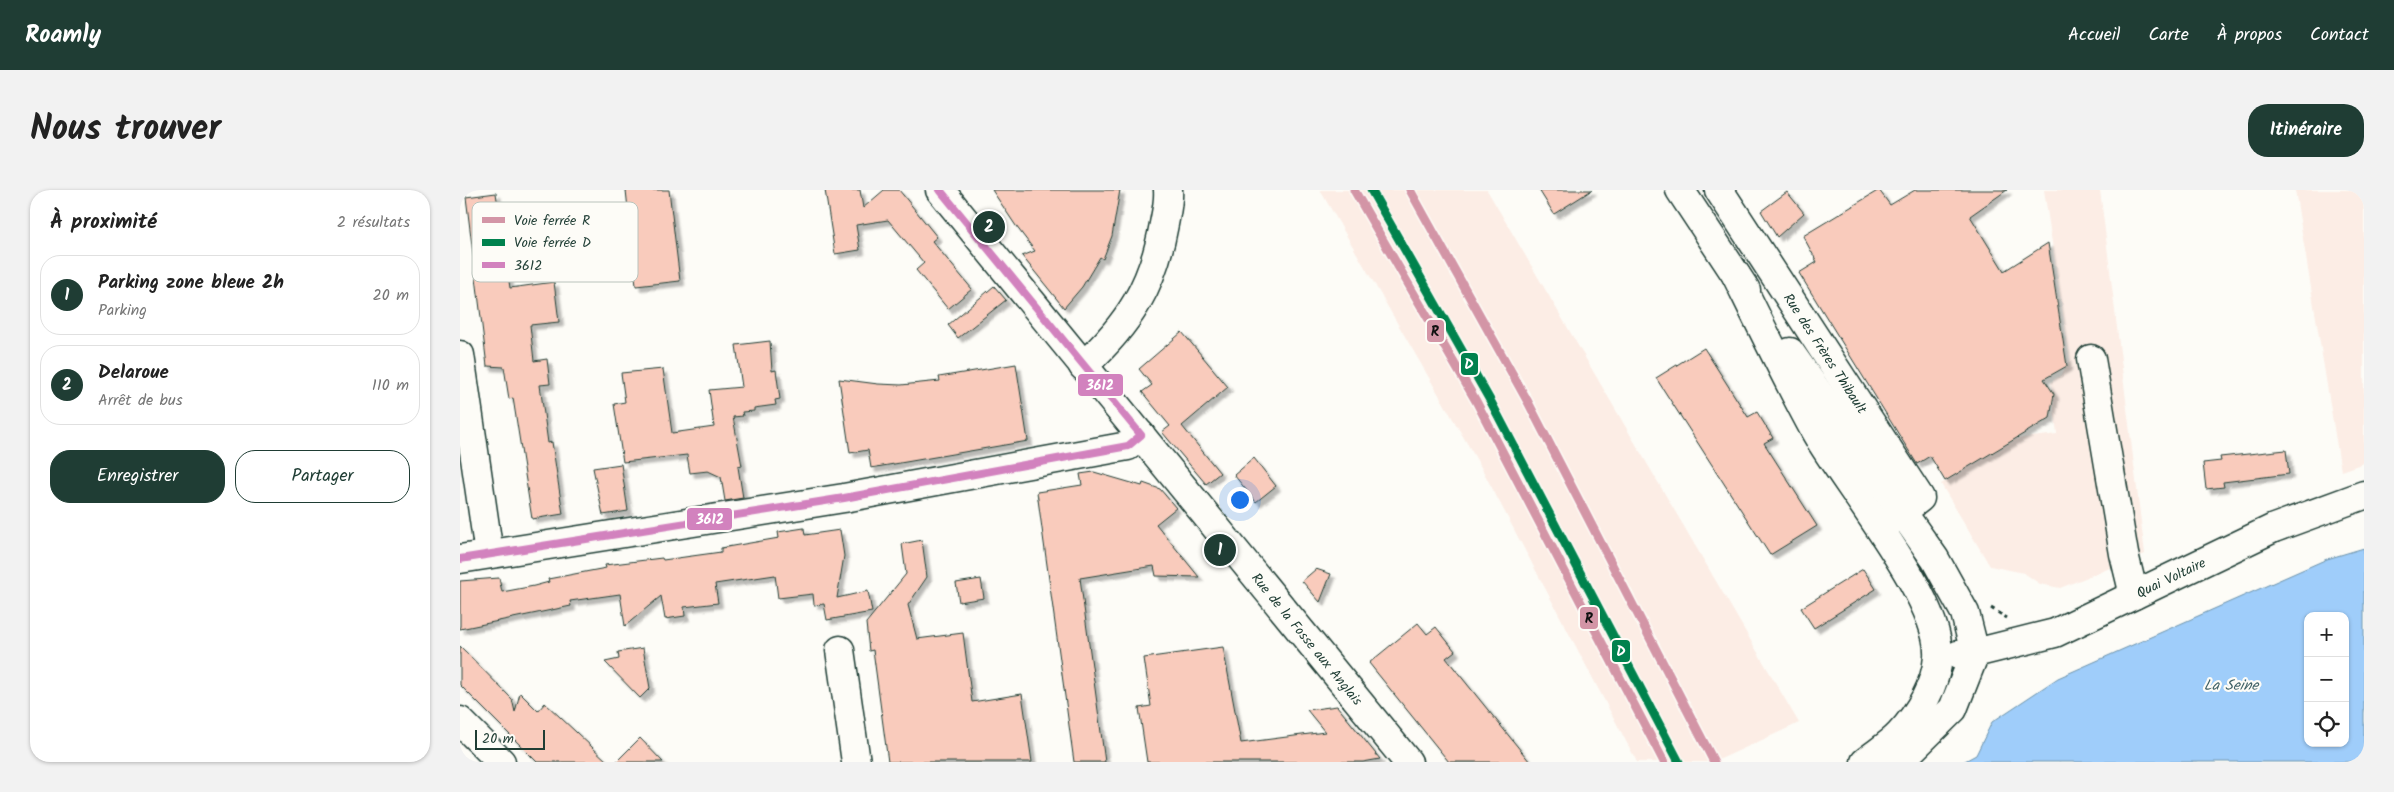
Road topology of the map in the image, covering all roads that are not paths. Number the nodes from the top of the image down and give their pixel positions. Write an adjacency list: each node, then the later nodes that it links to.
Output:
1 (940, 190): 8 (street, Rue de la Fosse aux Anglais)
2 (1168, 190): 8 (street)
3 (1719, 190): 11 (street, Rue des Frères Thibault)
4 (1691, 194): 5 (street, Rue des Frères Thibault)
5 (1736, 275): 11 (street, Rue des Frères Thibault); 12 (street, Rue des Frères Thibault)
6 (460, 355): 13 (street)
7 (2091, 359): 15 (street)
8 (1083, 366): 9 (street, Rue de la Fosse aux Anglais)
9 (1141, 436): 13 (street); 22 (street, Rue de la Fosse aux Anglais)
10 (2364, 494): 15 (street, Quai Voltaire)
11 (1903, 512): 12 (street, Rue des Frères Thibault); 17 (street, Rue des Frères Thibault)
12 (1878, 530): 18 (street, Rue des Frères Thibault)
13 (489, 554): 14 (street)
14 (460, 560)
15 (2134, 595): 17 (street, Quai Voltaire)
16 (840, 650): 21 (street)
17 (1975, 653): 18 (street, Quai Voltaire); 24 (street)
18 (1938, 656): 23 (street)
19 (460, 721): 20 (street)
20 (501, 762)
21 (856, 762)
22 (1408, 762)
23 (1865, 762)
24 (1899, 762)

